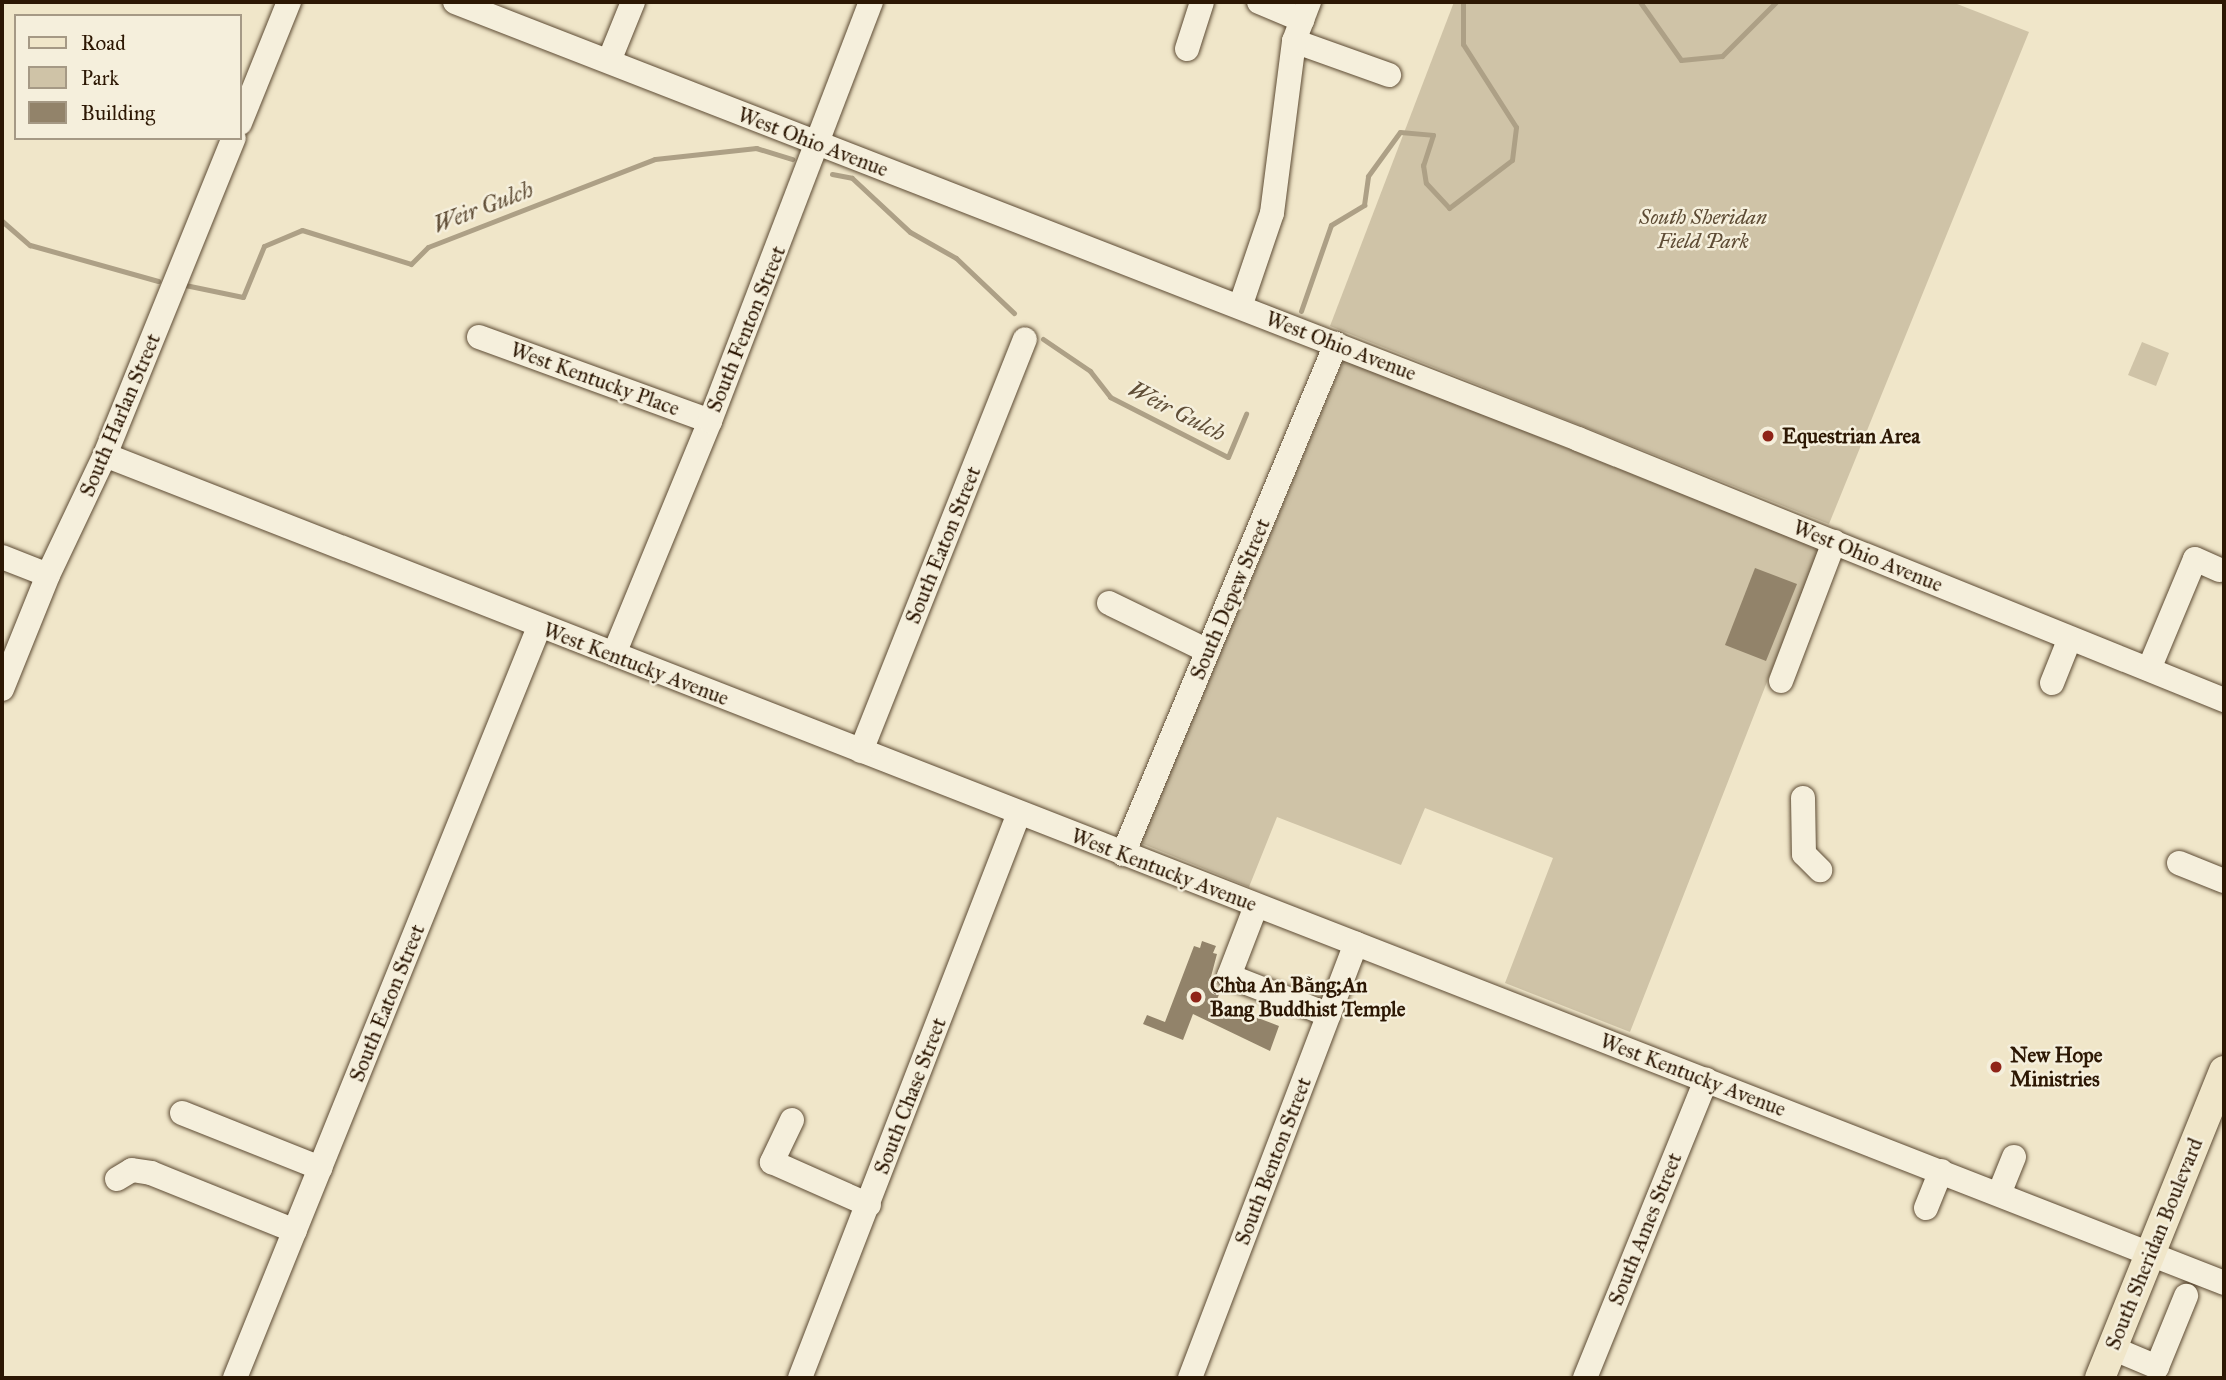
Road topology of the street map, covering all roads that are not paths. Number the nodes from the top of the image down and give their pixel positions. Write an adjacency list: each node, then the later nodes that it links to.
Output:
1 (289, 2): 11 (street)
2 (455, 2): 9 (street, West Ohio Avenue)
3 (633, 2): 9 (street)
4 (872, 2): 13 (street, South Fenton Street)
5 (1202, 2): 8 (street)
6 (1259, 2): 7 (street)
7 (1302, 21): 10 (street); 14 (street)
8 (1187, 49)
9 (609, 61): 13 (street, West Ohio Avenue)
10 (1389, 75)
11 (242, 118)
12 (233, 140): 19 (street, South Harlan Street)
13 (817, 144): 14 (street, West Ohio Avenue); 18 (street, South Fenton Street)
14 (1240, 307): 17 (street, West Ohio Avenue)
15 (479, 337): 18 (street, West Kentucky Place)
16 (1025, 339): 34 (street, South Eaton Street)
17 (1336, 344): 20 (street, West Ohio Avenue); 27 (street, South Depew Street)
18 (710, 421): 28 (street, South Fenton Street)
19 (105, 455): 23 (street, South Harlan Street); 25 (street, West Kentucky Avenue)
20 (1834, 542): 26 (street, West Ohio Avenue); 30 (street)
21 (2, 556): 23 (street)
22 (2220, 570): 29 (street)
23 (47, 575): 32 (street, South Harlan Street)
24 (1109, 603): 27 (street)
25 (540, 627): 28 (street, West Kentucky Avenue); 49 (street, South Eaton Street)
26 (2070, 638): 29 (street, West Ohio Avenue); 31 (street)
27 (1208, 651): 37 (street, South Depew Street)
28 (614, 654): 34 (street, West Kentucky Avenue)
29 (2149, 669): 33 (street, West Ohio Avenue)
30 (1781, 681)
31 (2052, 683)
32 (2, 689)
33 (2224, 700)
34 (861, 751): 36 (street, West Kentucky Avenue)
35 (1803, 797): 39 (street)
36 (1020, 813): 37 (street, West Kentucky Avenue); 53 (street, South Chase Street)
37 (1123, 854): 41 (street, West Kentucky Avenue)
38 (2179, 863): 40 (street)
39 (1819, 870)
40 (2224, 881)
41 (1256, 906): 42 (street, West Kentucky Avenue); 43 (street)
42 (1356, 944): 43 (street, South Benton Street); 45 (street, West Kentucky Avenue)
43 (1329, 1015): 63 (street, South Benton Street)
44 (2224, 1071): 56 (main road, South Sheridan Boulevard)
45 (1706, 1080): 50 (street, West Kentucky Avenue); 64 (street, South Ames Street)
46 (182, 1113): 49 (street)
47 (792, 1120): 53 (street)
48 (2014, 1157): 52 (street)
49 (320, 1168): 55 (street, South Eaton Street)
50 (1941, 1171): 52 (street, West Kentucky Avenue); 54 (street)
51 (117, 1179): 55 (street)
52 (1999, 1194): 56 (street, West Kentucky Avenue)
53 (869, 1205): 62 (street, South Chase Street)
54 (1926, 1208)
55 (295, 1231): 61 (street, South Eaton Street)
56 (2150, 1252): 57 (street, West Kentucky Avenue); 59 (main road, South Sheridan Boulevard)
57 (2224, 1283)
58 (2186, 1296): 60 (street)
59 (2112, 1348): 60 (street); 65 (main road, South Sheridan Boulevard)
60 (2155, 1372)
61 (235, 1378)
62 (800, 1378)
63 (1190, 1378)
64 (1585, 1378)
65 (2100, 1378)

